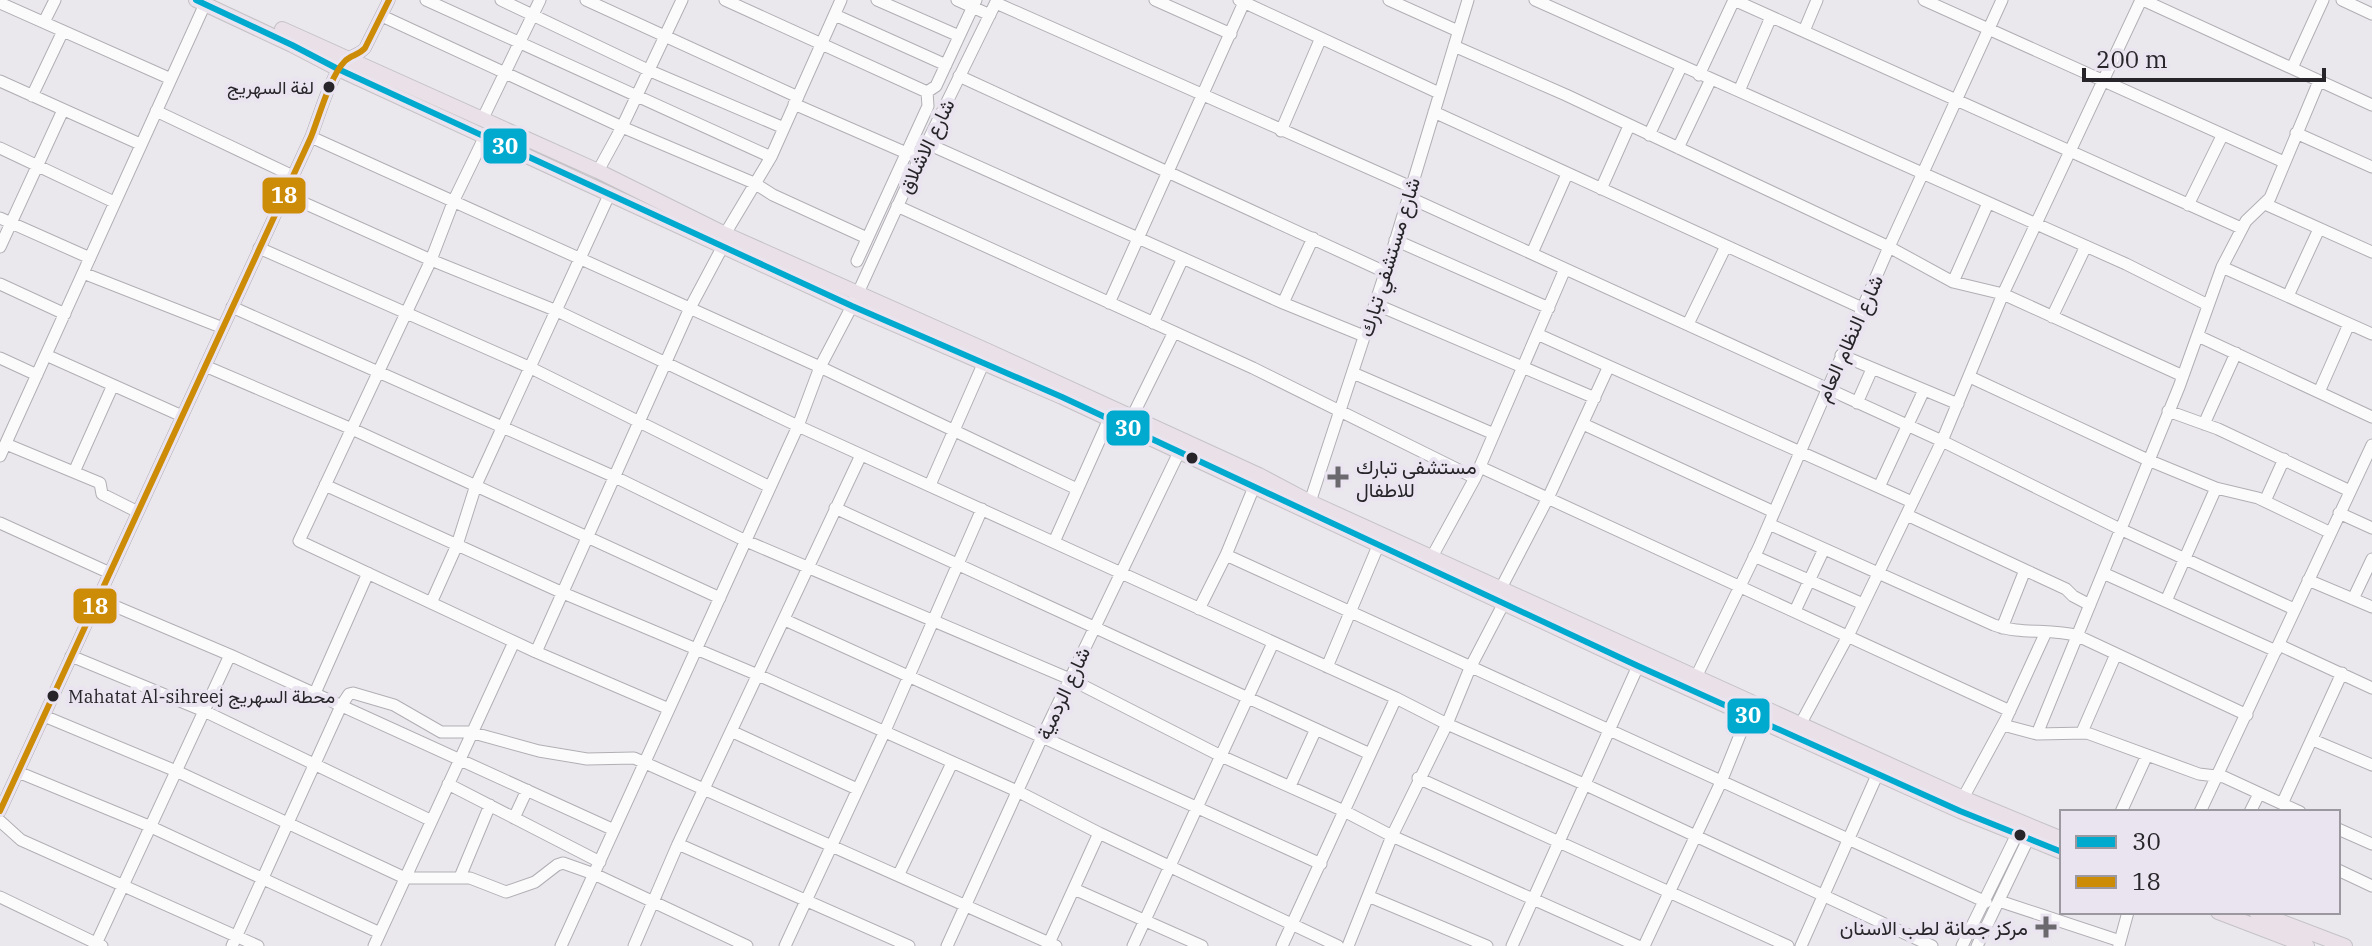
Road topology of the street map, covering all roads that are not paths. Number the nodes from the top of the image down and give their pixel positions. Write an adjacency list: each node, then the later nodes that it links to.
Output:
1 (55, 0): 34 (street)
2 (389, 0): 32 (street)
3 (426, 0): 43 (street)
4 (501, 0): 29 (street)
5 (540, 0): 29 (street)
6 (586, 0): 40 (street)
7 (682, 0): 40 (street)
8 (725, 0): 44 (street)
9 (841, 0): 30 (street)
10 (877, 0): 41 (street)
11 (957, 0): 27 (street)
12 (1155, 0): 39 (street)
13 (1389, 0): 37 (street)
14 (1468, 0): 37 (street, شارع مستشفي تبارك)
15 (1535, 0): 48 (street)
16 (1734, 0): 33 (street); 53 (street)
17 (1817, 0): 38 (street)
18 (1924, 0): 35 (street)
19 (2002, 0): 35 (street, شارع النظام العام)
20 (2142, 0): 49 (street); 57 (street)
21 (2323, 0): 49 (street)
22 (2342, 0): 28 (street)
23 (206, 1): 46 (main road); 54 (street)
24 (996, 1): 31 (street, شارع الاشلاق); 62 (street)
25 (1243, 1): 39 (street); 42 (street)
26 (0, 3): 34 (street)
27 (974, 3): 31 (street); 41 (street)
28 (2372, 14)
29 (534, 15): 43 (street); 50 (street)
30 (835, 15): 44 (street); 47 (street)
31 (990, 15): 52 (street, شارع الاشلاق)
32 (382, 16): 46 (street); 51 (street)
33 (1771, 17): 38 (street); 58 (street)
34 (44, 22): 36 (street)
35 (1989, 28): 57 (street); 64 (street, شارع النظام العام)
36 (63, 31): 54 (street); 61 (street)
37 (1458, 31): 45 (street, شارع مستشفي تبارك)
38 (1804, 31): 64 (street)
39 (1231, 34): 62 (street)
40 (664, 36): 50 (street); 65 (street)
41 (959, 36): 47 (street)
42 (1320, 40): 60 (street); 76 (street)
43 (518, 43): 51 (street); 63 (street)
44 (821, 45): 59 (street); 65 (street)
45 (1454, 46): 60 (street, شارع مستشفي تبارك); 73 (street)
46 (342, 64): 72 (main road); 79 (main road); 81 (street)
47 (946, 65): 59 (street)
48 (1681, 67): 53 (street); 78 (street)
49 (2292, 68): 56 (street)
50 (648, 70): 63 (street); 75 (street)
51 (507, 72): 72 (street); 74 (street)
52 (959, 76): 70 (street, شارع الاشلاق); 94 (street)
53 (1705, 77): 58 (street); 85 (street)
54 (171, 79): 69 (street)
55 (0, 81): 61 (street)
56 (2319, 81): 66 (street); 77 (street)
57 (2104, 82): 80 (street); 86 (street)
58 (1739, 91): 95 (street)
59 (927, 92): 67 (street)
60 (1439, 93): 71 (street, شارع مستشفي تبارك)
61 (32, 96): 68 (street)
62 (1203, 96): 76 (street); 94 (street)
63 (636, 97): 74 (street); 88 (street)
64 (1956, 99): 86 (street); 95 (street, شارع النظام العام)
65 (796, 100): 75 (street); 87 (street)
66 (2372, 105)
67 (928, 106): 70 (street); 87 (street)
68 (63, 110): 82 (street); 91 (street)
69 (156, 111): 82 (street); 97 (street)
70 (942, 112): 83 (street, شارع الاشلاق)
71 (1434, 112): 96 (street); 100 (street, شارع مستشفي تبارك)
72 (483, 118): 93 (main road)
73 (1629, 126): 78 (street); 99 (street)
74 (622, 127): 93 (street); 98 (street)
75 (784, 128): 88 (street)
76 (1281, 131): 100 (street)
77 (2296, 133): 90 (street); 92 (street)
78 (1649, 135): 85 (street)
79 (485, 136): 101 (main road); 103 (street)
80 (2222, 136): 90 (street); 107 (street)
81 (311, 137): 97 (street); 103 (street)
82 (140, 144): 104 (street)
83 (928, 144): 89 (street, شارع الاشلاق); 114 (street)
84 (0, 148): 91 (street)
85 (1678, 148): 121 (street)
86 (2069, 152): 107 (street); 110 (street)
87 (906, 153): 89 (street); 113 (street)
88 (771, 157): 98 (street)
89 (919, 159): 108 (street, شارع الاشلاق)
90 (2284, 162): 106 (street)
91 (37, 165): 104 (street); 109 (street)
92 (2372, 167)
93 (598, 171): 116 (main road)
94 (1168, 171): 114 (street); 115 (street)
95 (1923, 173): 105 (street); 121 (street, شارع النظام العام)
96 (1567, 174): 99 (street); 124 (street)
97 (293, 176): 102 (street)
98 (754, 183): 113 (street); 116 (street)
99 (1601, 189): 118 (street)
100 (1409, 192): 117 (street, شارع مستشفي تبارك); 124 (street)
101 (610, 193): 116 (main road); 126 (street)
102 (284, 194): 122 (street); 128 (street)
103 (454, 200): 126 (street); 128 (street)
104 (114, 202): 125 (street)
105 (1988, 203): 110 (street); 134 (street)
106 (2265, 204): 111 (street); 112 (street)
107 (2188, 205): 111 (street)
108 (897, 206): 138 (street, شارع الاشلاق); 139 (street)
109 (6, 220): 120 (street); 125 (street)
110 (2034, 224): 119 (street); 136 (street)
111 (2241, 228): 130 (street)
112 (2319, 229): 123 (street); 137 (street)
113 (867, 238): 129 (street)
114 (1137, 238): 127 (street); 139 (street)
115 (1313, 238): 132 (street); 140 (street)
116 (724, 240): 138 (main road); 144 (street)
117 (1395, 240): 132 (street, شارع مستشفي تبارك); 145 (street)
118 (1726, 246): 146 (street); 152 (street)
119 (2086, 246): 142 (street); 150 (street)
120 (0, 247)
121 (1889, 247): 134 (street); 146 (street, شارع النظام العام)
122 (259, 248): 143 (street); 149 (street)
123 (2372, 252)
124 (1532, 253): 131 (street)
125 (90, 258): 133 (street)
126 (580, 258): 144 (street); 147 (street)
127 (1183, 258): 140 (street); 151 (street)
128 (431, 260): 147 (street); 149 (street)
129 (857, 261)
130 (2222, 267): 137 (street); 142 (street)
131 (1565, 269): 145 (street); 152 (street)
132 (1385, 272): 141 (street, شارع مستشفي تبارك)
133 (83, 273): 148 (street); 154 (street)
134 (1953, 282): 136 (street)
135 (0, 284): 148 (street)
136 (2003, 294): 150 (street); 176 (street)
137 (2288, 296): 153 (street)
138 (854, 300): 165 (main road); 168 (street, شارع الاشلاق); 187 (main road)
139 (1109, 303): 151 (street)
140 (1283, 303): 158 (street)
141 (1375, 304): 158 (street, شارع مستشفي تبارك); 167 (street)
142 (2208, 305): 159 (street)
143 (232, 307): 154 (street); 172 (street)
144 (690, 308): 164 (street); 168 (street)
145 (1549, 308): 156 (street)
146 (1862, 308): 162 (street, شارع النظام العام)
147 (557, 311): 164 (street); 169 (street)
148 (65, 314): 161 (street)
149 (405, 314): 169 (street); 172 (street)
150 (2052, 317): 175 (street)
151 (1153, 323): 155 (street)
152 (1688, 324): 178 (street)
153 (2349, 324): 157 (street); 180 (street)
154 (223, 328): 166 (street)
155 (1174, 332): 184 (street); 187 (street)
156 (1537, 334): 167 (street); 170 (street)
157 (2372, 334)
158 (1364, 336): 173 (street, شارع مستشفي تبارك)
159 (2198, 336): 160 (street); 175 (street)
160 (2236, 353): 180 (street); 192 (street)
161 (46, 355): 174 (street); 177 (street)
162 (1841, 355): 171 (street); 178 (street, شارع النظام العام)
163 (0, 358): 174 (street)
164 (667, 362): 190 (street); 194 (street)
165 (984, 362): 189 (main road); 198 (street)
166 (205, 366): 186 (street); 196 (street)
167 (1523, 366): 181 (street); 199 (street)
168 (820, 367): 194 (street, شارع الاشلاق); 198 (street)
169 (531, 368): 190 (street); 193 (street)
170 (1608, 368): 181 (street); 204 (street)
171 (1872, 369): 179 (street); 182 (street)
172 (379, 370): 193 (street); 196 (street)
173 (1353, 373): 184 (street, شارع مستشفي تبارك); 199 (street)
174 (37, 375): 197 (street)
175 (2183, 376): 185 (street)
176 (1970, 377): 183 (street); 208 (street)
177 (113, 385): 186 (street); 209 (street)
178 (1826, 389): 182 (street); 204 (street, شارع النظام العام)
179 (1924, 390): 183 (street); 195 (street)
180 (2319, 392): 188 (street)
181 (1595, 398): 191 (street)
182 (1857, 403): 195 (street)
183 (1958, 404): 200 (street)
184 (1341, 411): 210 (street); 225 (street, شارع مستشفي تبارك)
185 (2168, 411): 192 (street); 208 (street)
186 (182, 416): 227 (street)
187 (1132, 417): 202 (main road)
188 (2372, 417)
189 (1109, 419): 202 (main road); 219 (street)
190 (639, 424): 211 (street); 215 (street)
191 (1583, 424): 221 (street); 228 (street)
192 (2204, 424): 207 (street)
193 (505, 426): 211 (street); 213 (street)
194 (798, 426): 205 (street); 215 (street, شارع الاشلاق)
195 (1908, 426): 200 (street); 217 (street)
196 (352, 429): 212 (street); 213 (street)
197 (6, 430): 201 (street)
198 (955, 433): 214 (street); 219 (street)
199 (1494, 434): 210 (street)
200 (1942, 441): 223 (street); 234 (street)
201 (6, 444): 206 (street); 209 (street)
202 (1182, 447): 216 (main road); 225 (main road); 252 (street, شارع الردمية)
203 (2371, 449): 220 (street)
204 (1800, 452): 217 (street); 228 (street, شارع النظام العام)
205 (861, 455): 214 (street); 224 (street)
206 (0, 456)
207 (2284, 459): 220 (street); 222 (street)
208 (2148, 460): 218 (street); 234 (street)
209 (74, 472): 227 (street)
210 (1478, 472): 221 (street); 246 (street)
211 (615, 477): 236 (street); 237 (street)
212 (325, 485): 239 (street); 251 (street)
213 (476, 485): 236 (street); 239 (street)
214 (930, 485): 226 (street)
215 (770, 487): 237 (street, شارع الاشلاق)
216 (1254, 487): 225 (main road); 242 (street)
217 (1879, 487): 223 (street)
218 (2216, 488): 222 (street); 244 (street)
219 (1077, 489): 238 (street)
220 (2350, 491): 229 (street)
221 (1549, 496): 257 (street); 259 (street)
222 (2265, 501): 235 (street)
223 (1912, 502): 230 (street)
224 (835, 508): 247 (street); 248 (street)
225 (1309, 508): 240 (main road); 246 (main road)
226 (982, 509): 238 (street); 247 (street)
227 (138, 512): 250 (street)
228 (1774, 512): 232 (street, شارع النظام العام)
229 (2339, 513): 233 (street); 235 (street)
230 (1907, 515): 249 (street); 253 (street)
231 (0, 523): 250 (street)
232 (1769, 524): 241 (street); 243 (street, شارع النظام العام)
233 (2372, 528)
234 (2120, 529): 244 (street); 254 (street)
235 (2329, 532): 256 (street)
236 (588, 537): 258 (street); 260 (street)
237 (746, 541): 248 (street); 260 (street, شارع الاشلاق)
238 (1054, 542): 252 (street)
239 (457, 545): 258 (street); 264 (street)
240 (1378, 546): 246 (main road); 271 (street)
241 (1824, 549): 253 (street); 255 (street)
242 (1226, 555): 268 (street); 271 (street)
243 (1754, 556): 255 (street); 257 (street, شارع النظام العام)
244 (2185, 559): 263 (street); 269 (street)
245 (2372, 559): 262 (street)
246 (1429, 563): 259 (main road)
247 (958, 566): 273 (street); 274 (street)
248 (810, 567): 272 (street); 273 (street)
249 (2025, 570): 266 (street); 275 (street)
250 (110, 573): 261 (street)
251 (368, 573): 264 (street); 296 (street)
252 (1122, 573): 268 (street); 274 (street, شارع الردمية)
253 (1879, 573): 265 (street); 275 (street)
254 (2103, 573): 263 (street); 266 (street)
255 (1810, 580): 265 (street); 270 (street)
256 (2308, 580): 262 (street); 269 (street)
257 (1740, 585): 270 (street); 293 (street, شارع النظام العام)
258 (563, 593): 282 (street); 283 (street)
259 (1505, 594): 287 (main road); 289 (street); 293 (main road)
260 (720, 598): 282 (street, شارع الاشلاق)
261 (98, 599): 285 (street); 286 (street)
262 (2353, 599): 267 (street)
263 (2166, 601): 281 (street)
264 (431, 603): 279 (street)
265 (1863, 604): 277 (street)
266 (2090, 605): 278 (street)
267 (2372, 607)
268 (1199, 609): 280 (street)
269 (2294, 609): 281 (street)
270 (1795, 611): 277 (street)
271 (1352, 612): 288 (street); 289 (street)
272 (785, 620): 291 (street); 292 (street)
273 (933, 622): 292 (street); 294 (street)
274 (1094, 628): 294 (street, شارع الردمية); 297 (street)
275 (2002, 628): 276 (street)
276 (2046, 632): 278 (street); 302 (street)
277 (1848, 636): 302 (street); 306 (street)
278 (2078, 636): 284 (street); 315 (street)
279 (514, 642): 283 (street); 313 (street)
280 (1273, 643): 288 (street); 297 (street)
281 (2278, 648): 290 (street); 304 (street)
282 (696, 650): 291 (street); 300 (street, شارع الاشلاق)
283 (536, 652): 300 (street)
284 (2116, 654): 304 (street); 312 (street)
285 (230, 655): 296 (street); 301 (street)
286 (71, 656): 301 (street); 305 (street)
287 (1638, 666): 303 (main road); 310 (street)
288 (1327, 667): 298 (street)
289 (1470, 668): 307 (street); 310 (street)
290 (2342, 673): 295 (street); 317 (street)
291 (758, 675): 311 (street); 314 (street)
292 (909, 677): 314 (street); 316 (street)
293 (1696, 677): 306 (main road)
294 (1070, 679): 316 (street, شارع الردمية); 320 (street)
295 (2372, 688)
296 (315, 693): 299 (street)
297 (1248, 698): 309 (street); 320 (street)
298 (1396, 698): 307 (street); 318 (street)
299 (341, 706): 313 (street); 321 (street); 325 (street)
300 (669, 709): 323 (street, شارع الاشلاق)
301 (204, 711): 325 (street); 326 (street)
302 (2010, 711): 308 (street)
303 (1748, 715): 328 (main road); 331 (street)
304 (2247, 715): 329 (street)
305 (44, 716): 326 (street); 327 (street)
306 (1801, 723): 340 (main road)
307 (1447, 724): 330 (street); 333 (street)
308 (2003, 725): 315 (street); 340 (street)
309 (1316, 729): 318 (street); 334 (street)
310 (1609, 731): 331 (street); 333 (street)
311 (733, 732): 335 (street); 336 (street)
312 (2082, 732): 315 (street); 319 (street)
313 (474, 733): 321 (street); 323 (street)
314 (884, 733): 322 (street); 336 (street)
315 (2037, 734)
316 (1043, 735): 338 (street, شارع الردمية); 343 (street)
317 (2313, 740): 324 (street); 341 (street)
318 (1370, 754): 349 (street)
319 (2147, 755): 329 (street); 344 (street)
320 (1221, 756): 334 (street); 343 (street)
321 (460, 759): 332 (street); 337 (street)
322 (952, 763): 338 (street); 373 (street)
323 (644, 764): 335 (street); 355 (street, شارع الاشلاق)
324 (2372, 765)
325 (315, 766): 351 (street); 353 (street)
326 (176, 771): 353 (street); 354 (street)
327 (18, 772): 348 (street); 354 (street)
328 (1878, 773): 357 (main road); 361 (street)
329 (2218, 775): 339 (street); 345 (street)
330 (1418, 778): 359 (street); 363 (street)
331 (1721, 782): 360 (street); 361 (street)
332 (448, 784): 342 (street); 351 (street)
333 (1586, 785): 360 (street); 363 (street)
334 (1290, 786): 349 (street)
335 (705, 789): 364 (street); 365 (street)
336 (857, 789): 365 (street)
337 (527, 790): 350 (street); 355 (street)
338 (1017, 791): 358 (street); 388 (street, شارع الردمية)
339 (2259, 794): 341 (street); 346 (street)
340 (1963, 798): 357 (main road)
341 (2282, 804): 347 (street)
342 (490, 805): 350 (street); 375 (street)
343 (1195, 808): 369 (street); 370 (street)
344 (2122, 810)
345 (2205, 810)
346 (2251, 810)
347 (2296, 810)
348 (0, 811)
349 (1344, 811): 359 (street); 369 (street)
350 (514, 818): 368 (street)
351 (430, 820): 376 (street)
352 (0, 821): 378 (street)
353 (288, 822): 374 (street); 376 (street)
354 (149, 826): 374 (street); 378 (street)
355 (614, 830): 368 (street, شارع الاشلاق)
356 (2340, 830): 366 (street)
357 (2025, 831): 362 (main road); 367 (main road); 387 (street)
358 (1099, 833): 370 (street); 379 (street)
359 (1392, 836): 382 (street); 384 (street)
360 (1696, 836): 380 (street); 381 (street)
361 (1849, 839): 381 (street); 387 (street)
362 (2060, 839)
363 (1559, 843): 380 (street); 384 (street)
364 (678, 844): 385 (street); 386 (street)
365 (833, 844): 373 (street); 386 (street)
366 (2372, 844)
367 (2060, 851)
368 (600, 862): 372 (street, شارع الاشلاق)
369 (1321, 864): 393 (street)
370 (1168, 865): 392 (street); 393 (street)
371 (2340, 871): 377 (street)
372 (594, 874): 375 (street); 385 (street); 403 (street, شارع الاشلاق)
373 (899, 874): 388 (street)
374 (263, 877): 394 (street); 396 (street)
375 (460, 877): 376 (street)
376 (405, 878): 394 (street)
377 (2372, 886)
378 (123, 887): 396 (street); 399 (street)
379 (1074, 889): 392 (street); 398 (street)
380 (1669, 892): 395 (street); 417 (street)
381 (1823, 895): 420 (street); 421 (street)
382 (1368, 896): 413 (street); 414 (street)
383 (0, 897): 399 (street)
384 (1533, 900): 415 (street); 416 (street)
385 (653, 901): 404 (street); 405 (street)
386 (807, 901): 406 (street); 407 (street)
387 (1992, 901): 397 (street); 422 (street); 423 (street)
388 (966, 904): 398 (street); 408 (street, شارع الردمية)
389 (2127, 914): 397 (street)
390 (2223, 914): 400 (main road)
391 (2285, 917): 424 (main road)
392 (1144, 920): 409 (street); 410 (street)
393 (1293, 923): 411 (street); 412 (street)
394 (380, 933): 402 (street)
395 (1759, 933): 418 (street); 419 (street)
396 (234, 941): 401 (street)
397 (2120, 943)
398 (1053, 944)
399 (98, 945)
400 (2299, 945)
401 (258, 946)
402 (374, 946)
403 (561, 946)
404 (634, 946)
405 (747, 946)
406 (785, 946)
407 (909, 946)
408 (947, 946)
409 (1133, 946)
410 (1202, 946)
411 (1282, 946)
412 (1338, 946)
413 (1348, 946)
414 (1487, 946)
415 (1512, 946)
416 (1638, 946)
417 (1644, 946)
418 (1754, 946)
419 (1788, 946)
420 (1801, 946)
421 (1932, 946)
422 (1962, 946)
423 (1977, 946)
424 (2345, 946)

